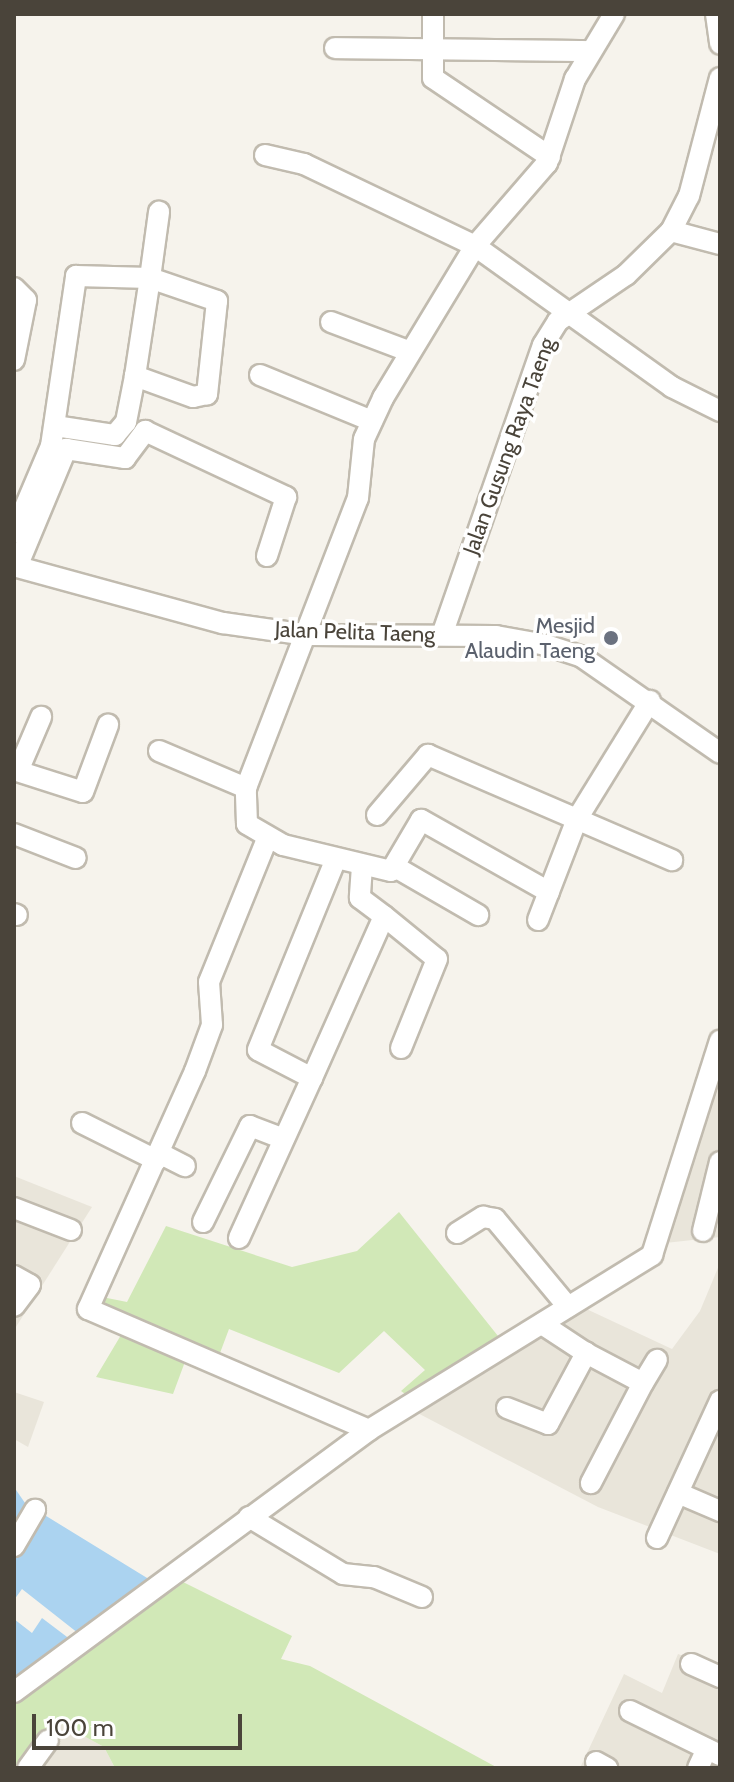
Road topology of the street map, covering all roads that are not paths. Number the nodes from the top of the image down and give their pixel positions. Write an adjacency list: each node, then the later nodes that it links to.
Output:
1 (433, 14): 5 (street)
2 (614, 14): 7 (street)
3 (716, 14): 4 (street)
4 (720, 44)
5 (432, 47): 6 (street); 7 (street); 10 (street)
6 (335, 48)
7 (591, 51): 10 (street)
8 (720, 78): 12 (street, Jalan Gusung Raya Taeng)
9 (265, 155): 14 (street)
10 (550, 157): 14 (street)
11 (159, 212): 15 (street)
12 (671, 231): 13 (street); 17 (street, Jalan Gusung Raya Taeng)
13 (720, 244)
14 (475, 246): 17 (street); 19 (street)
15 (150, 278): 22 (street); 22 (street); 25 (street)
16 (14, 288): 20 (street)
17 (571, 310): 23 (street); 30 (street, Jalan Gusung Raya Taeng)
18 (331, 322): 19 (street)
19 (408, 351): 24 (street)
20 (14, 360)
21 (260, 375): 24 (street)
22 (135, 376): 25 (street)
23 (720, 411)
24 (372, 421): 29 (street)
25 (55, 426): 26 (street)
26 (14, 533)
27 (267, 556): 28 (street)
28 (16, 566): 29 (street, Jalan Pelita Taeng)
29 (307, 635): 30 (street, Jalan Pelita Taeng); 37 (street)
30 (442, 635): 31 (street, Jalan Pelita Taeng)
31 (650, 701): 35 (street, Jalan Pelita Taeng); 39 (street)
32 (41, 717): 36 (street)
33 (108, 725): 36 (street)
34 (159, 751): 37 (street)
35 (720, 753)
36 (16, 771)
37 (246, 788): 41 (street)
38 (377, 815): 39 (street)
39 (577, 819): 43 (street); 47 (street)
40 (14, 834): 42 (street)
41 (267, 839): 44 (street); 56 (street)
42 (76, 858)
43 (672, 860)
44 (335, 861): 45 (street); 53 (street)
45 (362, 866): 46 (street); 49 (street)
46 (397, 868): 47 (street); 48 (street)
47 (549, 892): 50 (street)
48 (478, 915)
49 (384, 916): 52 (street); 53 (street)
50 (538, 920)
51 (720, 1040): 67 (street)
52 (401, 1048)
53 (312, 1078): 55 (street)
54 (82, 1123): 56 (street)
55 (284, 1139): 60 (street); 64 (street)
56 (157, 1156): 58 (street); 74 (street)
57 (720, 1162): 62 (street)
58 (185, 1166)
59 (14, 1208): 61 (street)
60 (203, 1222)
61 (71, 1230)
62 (703, 1231)
63 (457, 1233): 67 (street)
64 (239, 1238)
65 (14, 1276): 66 (street)
66 (14, 1306)
67 (568, 1307): 68 (street)
68 (542, 1324): 69 (street); 74 (street)
69 (586, 1353): 71 (street); 73 (street)
70 (657, 1360): 71 (street)
71 (643, 1383): 76 (street)
72 (720, 1401): 75 (street)
73 (507, 1408)
74 (369, 1430): 80 (street)
75 (714, 1435): 77 (street)
76 (591, 1483)
77 (678, 1493): 79 (street); 81 (street)
78 (35, 1510): 82 (street)
79 (720, 1511)
80 (249, 1517): 83 (street); 86 (street)
81 (657, 1538)
82 (14, 1546)
83 (422, 1597)
84 (691, 1664): 85 (street)
85 (720, 1677)
86 (14, 1692)
87 (630, 1711): 89 (street)
88 (48, 1740): 90 (street)
89 (714, 1752): 91 (street)
90 (28, 1768)
91 (698, 1768)

